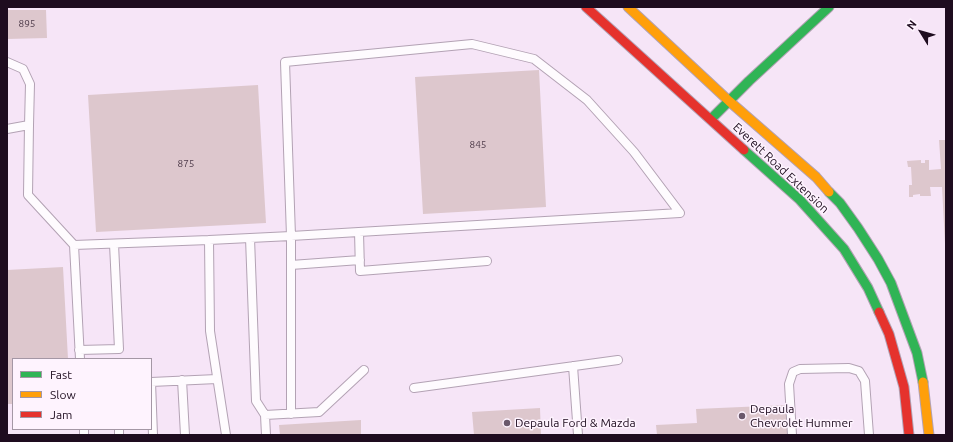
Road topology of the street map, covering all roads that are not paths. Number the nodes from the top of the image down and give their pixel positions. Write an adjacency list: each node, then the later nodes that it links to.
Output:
1 (586, 7): 6 (main road, Everett Road Extension)
2 (628, 7): 5 (main road, Everett Road Extension)
3 (829, 7): 5 (main road)
4 (7, 62): 7 (lane)
5 (729, 101): 6 (main road); 38 (main road, Everett Road Extension)
6 (711, 119): 37 (main road, Everett Road Extension)
7 (29, 125): 8 (lane); 14 (lane)
8 (7, 129)
9 (359, 232): 10 (lane); 10 (lane); 15 (lane)
10 (291, 236): 11 (lane); 17 (lane)
11 (250, 238): 12 (lane); 29 (lane)
12 (208, 240): 13 (lane); 23 (lane)
13 (114, 244): 14 (lane); 18 (lane)
14 (74, 245): 18 (lane)
15 (360, 260): 16 (lane); 17 (lane)
16 (488, 261)
17 (291, 265): 28 (lane)
18 (80, 350): 19 (lane)
19 (80, 358)
20 (618, 360): 21 (lane)
21 (573, 366): 26 (lane); 34 (lane)
22 (364, 370): 28 (lane)
23 (217, 378): 24 (lane); 32 (lane)
24 (182, 380): 25 (lane); 31 (lane)
25 (152, 382)
26 (414, 388)
27 (152, 408): 30 (lane)
28 (291, 414): 29 (lane)
29 (265, 415): 33 (lane)
30 (153, 435)
31 (185, 435)
32 (226, 435)
33 (266, 435)
34 (578, 435)
35 (792, 435): 36 (lane)
36 (869, 435)
37 (909, 435)
38 (929, 435)

